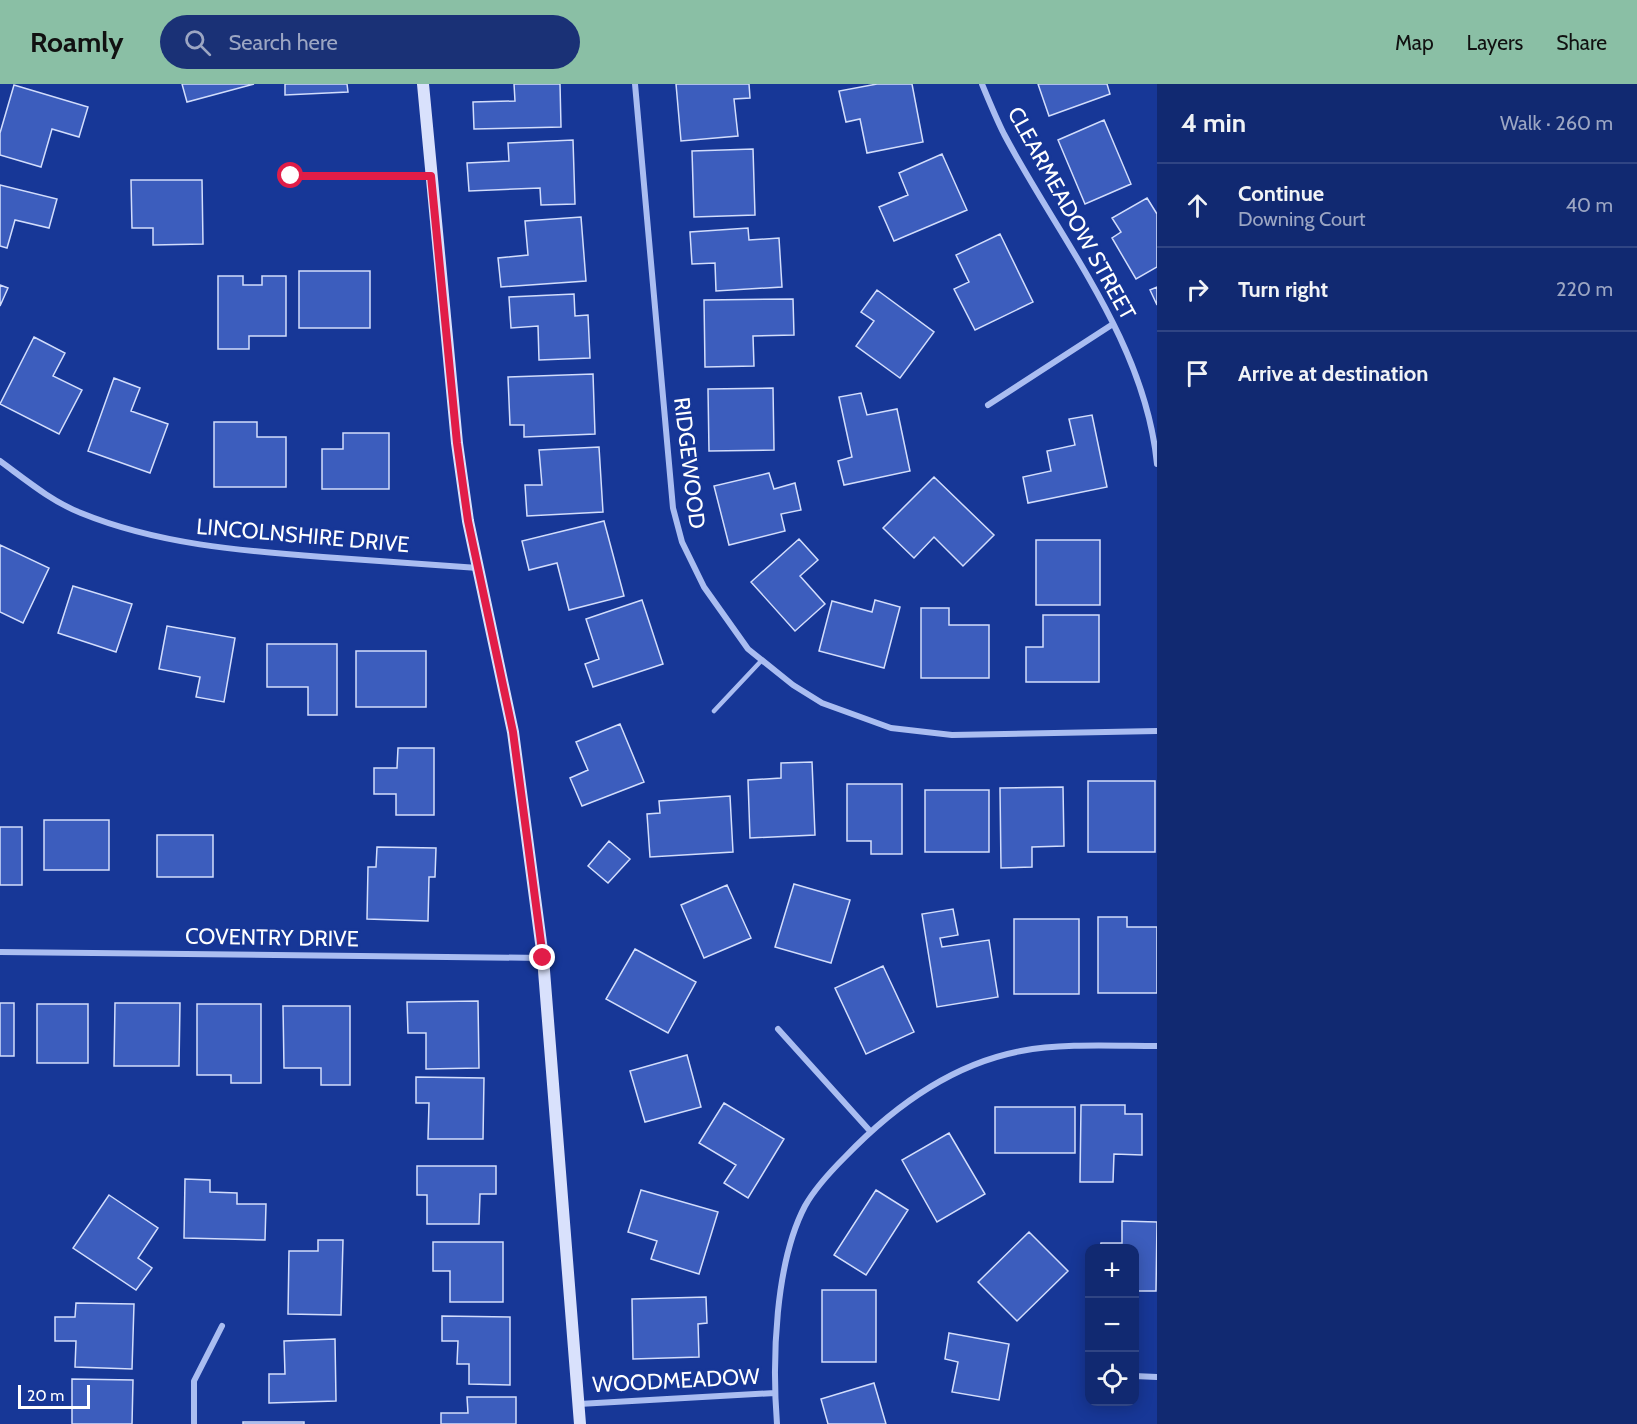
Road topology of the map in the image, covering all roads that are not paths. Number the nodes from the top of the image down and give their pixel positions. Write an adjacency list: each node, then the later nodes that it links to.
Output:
1 (423, 84): 5 (street)
2 (635, 84): 11 (street, RIDGEWOOD)
3 (982, 84): 6 (street, CLEARMEADOW STREET)
4 (291, 176): 5 (street)
5 (431, 176): 10 (street)
6 (1113, 324): 7 (street); 9 (street, CLEARMEADOW STREET)
7 (988, 405)
8 (0, 461): 10 (street, LINCOLNSHIRE DRIVE)
9 (1157, 464)
10 (478, 568): 15 (street)
11 (762, 660): 12 (lane); 13 (street, RIDGEWOOD)
12 (714, 711)
13 (1157, 731)
14 (0, 952): 15 (street, COVENTRY DRIVE)
15 (543, 958): 23 (street)
16 (778, 1029): 18 (street)
17 (1157, 1046): 18 (street)
18 (870, 1131): 22 (street)
19 (222, 1326): 24 (street)
20 (1139, 1376): 21 (street)
21 (1157, 1377)
22 (775, 1393): 23 (street, WOODMEADOW); 26 (street)
23 (579, 1404): 25 (street)
24 (194, 1424)
25 (580, 1424)
26 (777, 1424)

